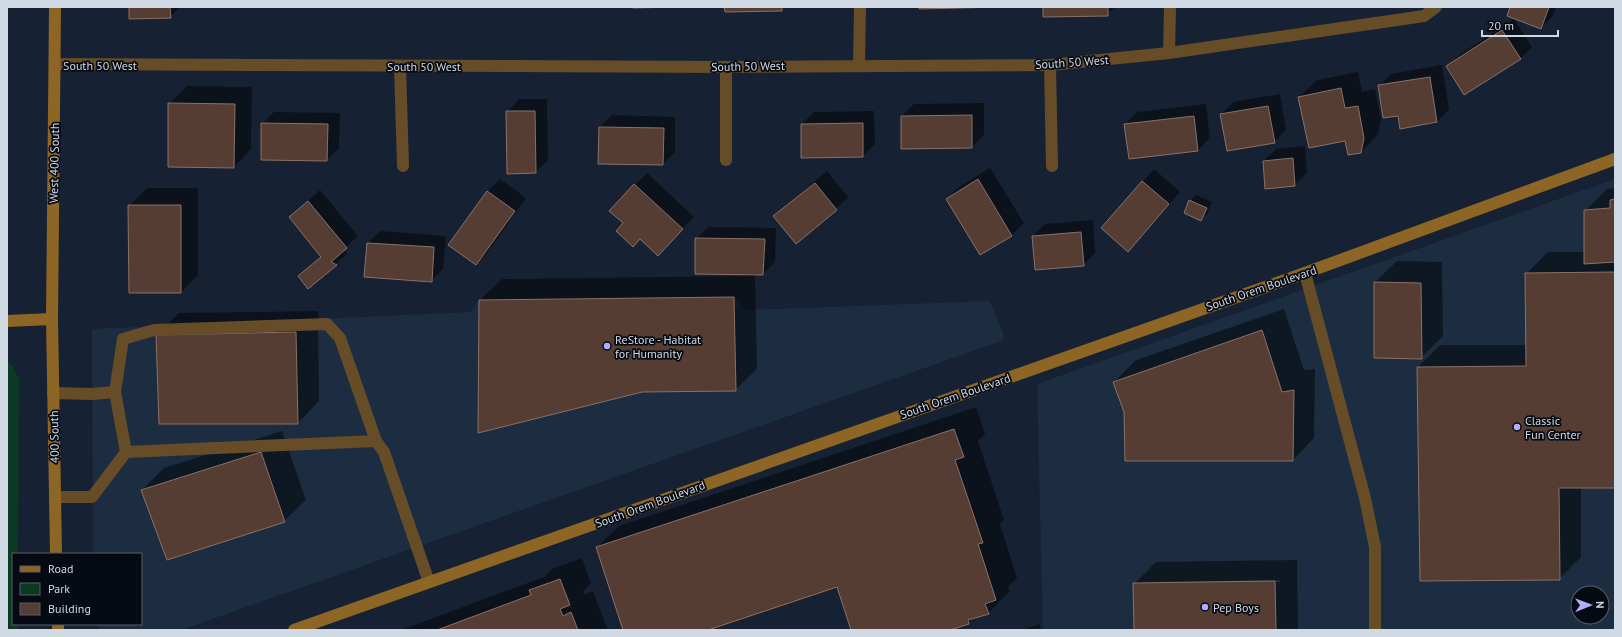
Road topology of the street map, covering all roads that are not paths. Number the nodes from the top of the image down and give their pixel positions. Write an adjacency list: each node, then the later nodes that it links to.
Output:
1 (55, 7): 6 (street, West 400 South)
2 (860, 7): 7 (street)
3 (1170, 7): 5 (street)
4 (1436, 7): 5 (street, South 50 West)
5 (1169, 53): 8 (street, South 50 West)
6 (55, 64): 9 (street, South 50 West); 16 (street, West 400 South)
7 (859, 65): 8 (street, South 50 West); 10 (street, South 50 West)
8 (1050, 65): 14 (street)
9 (400, 66): 10 (street, South 50 West); 13 (street)
10 (726, 67): 12 (street)
11 (1615, 159): 15 (street, South Orem Boulevard)
12 (726, 160)
13 (403, 166)
14 (1052, 166)
15 (1305, 273): 24 (street, South Orem Boulevard); 26 (street)
16 (52, 319): 17 (street); 19 (street, 400 South)
17 (7, 321)
18 (115, 392): 19 (street); 20 (street); 21 (street)
19 (53, 393): 22 (street, 400 South)
20 (376, 441): 21 (street); 24 (street)
21 (126, 452): 22 (street)
22 (55, 498): 23 (street, 400 South)
23 (56, 553)
24 (429, 582): 25 (street, South Orem Boulevard)
25 (294, 630)
26 (1375, 630)

